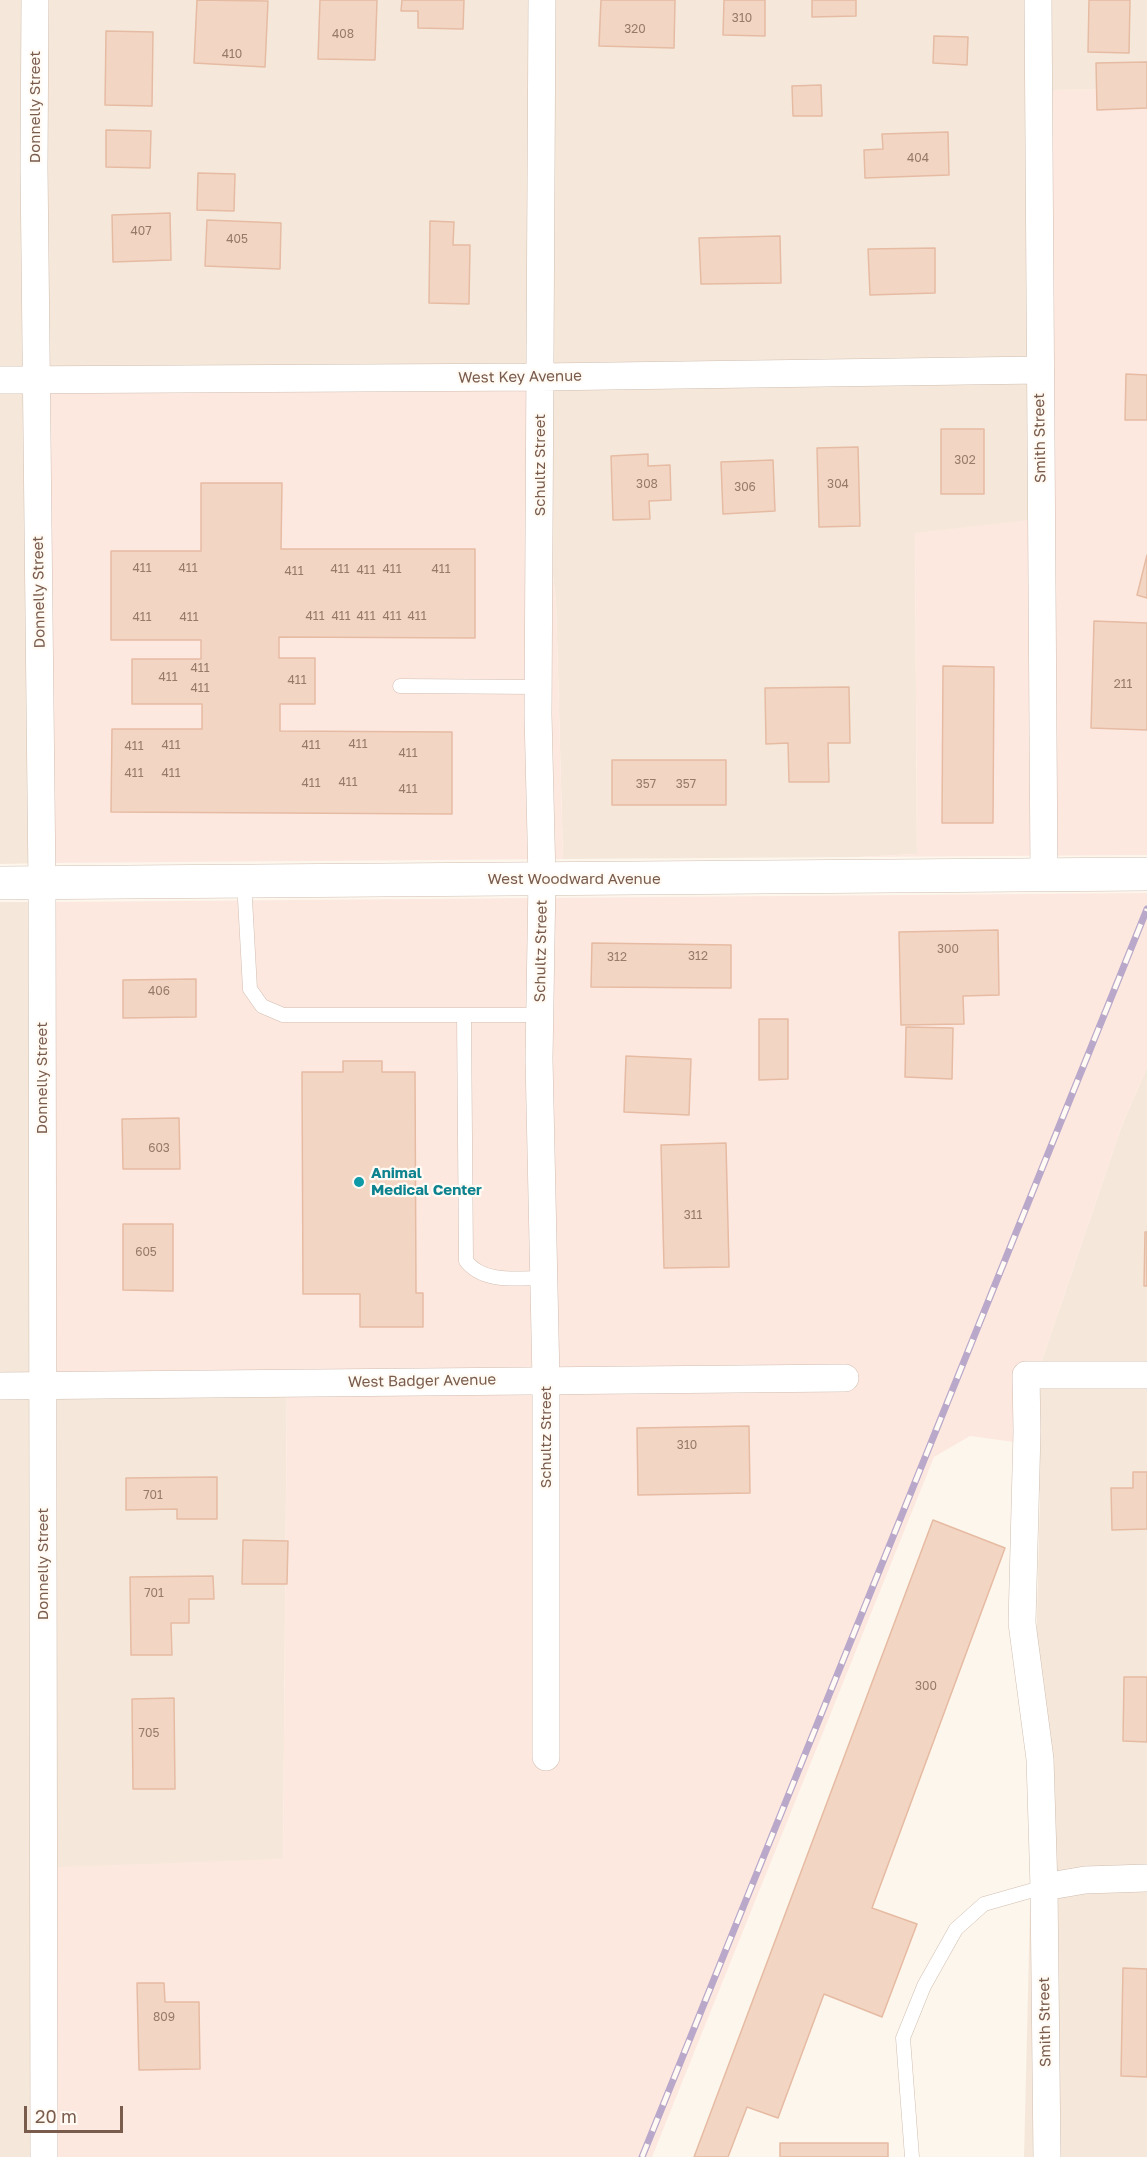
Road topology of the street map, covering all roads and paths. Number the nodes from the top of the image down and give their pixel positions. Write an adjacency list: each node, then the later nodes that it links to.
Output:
1 (35, 0): 7 (street, Donnelly Street)
2 (542, 0): 5 (street, Schultz Street)
3 (1038, 0): 4 (street, Smith Street)
4 (1040, 370): 5 (street, West Key Avenue); 11 (street, Smith Street)
5 (541, 377): 7 (street, West Key Avenue); 9 (street, Schultz Street)
6 (0, 380): 7 (street, West Key Avenue)
7 (36, 380): 15 (street, Donnelly Street)
8 (400, 686): 9 (lane)
9 (538, 687): 12 (street, Schultz Street)
10 (1147, 874): 11 (street, West Woodward Avenue)
11 (1044, 876): 12 (street, West Woodward Avenue)
12 (542, 879): 13 (street, West Woodward Avenue); 17 (street, Schultz Street)
13 (244, 881): 15 (street, West Woodward Avenue); 16 (lane)
14 (0, 883): 15 (street, West Woodward Avenue)
15 (42, 883): 23 (street, Donnelly Street)
16 (464, 1015): 17 (lane); 18 (lane)
17 (540, 1015): 18 (street, Schultz Street)
18 (544, 1278): 21 (street, Schultz Street)
19 (1147, 1375): 26 (street, Smith Street)
20 (845, 1378): 21 (street, West Badger Avenue)
21 (546, 1380): 23 (street, West Badger Avenue); 24 (street, Schultz Street)
22 (0, 1386): 23 (street, West Badger Avenue)
23 (42, 1386): 27 (street, Donnelly Street)
24 (546, 1757)
25 (1147, 1878): 26 (street)
26 (1044, 1887): 28 (lane); 29 (street, Smith Street)
27 (45, 2157)
28 (912, 2157)
29 (1047, 2157)

